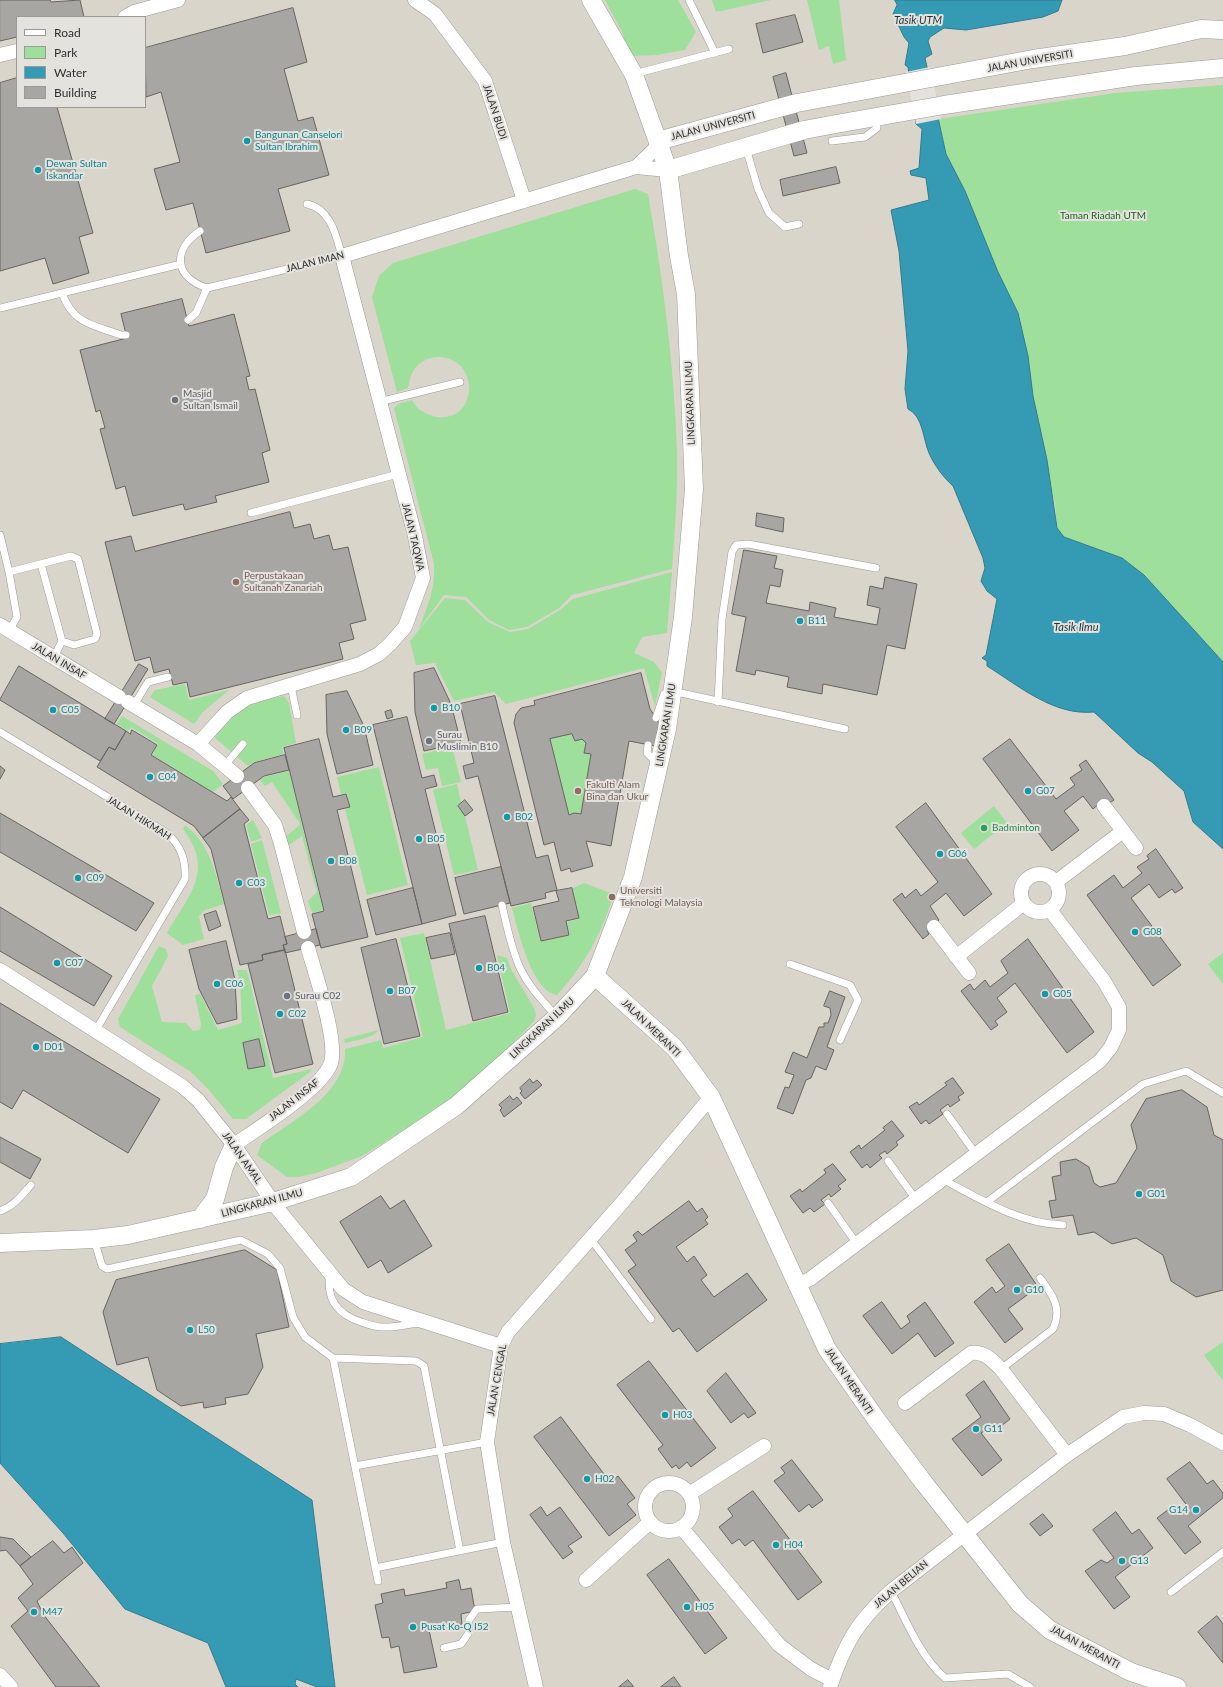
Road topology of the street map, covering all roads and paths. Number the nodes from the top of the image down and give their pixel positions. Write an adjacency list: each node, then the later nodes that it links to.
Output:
1 (178, 0): 5 (street)
2 (415, 0): 19 (street, JALAN BUDI)
3 (591, 0): 12 (street, LINGKARAN ILMU)
4 (689, 0): 9 (lane)
5 (127, 16)
6 (1223, 30): 15 (street, JALAN UNIVERSITI)
7 (729, 49): 9 (lane)
8 (16, 51): 10 (street)
9 (715, 53): 12 (lane)
10 (0, 55)
11 (1223, 68): 13 (street)
12 (634, 74): 15 (street, LINGKARAN ILMU)
13 (876, 118): 14 (lane); 16 (street)
14 (832, 141)
15 (659, 145): 17 (street, JALAN UNIVERSITI); 18 (street, LINGKARAN ILMU)
16 (746, 147): 18 (street); 21 (lane)
17 (636, 166): 18 (street); 19 (street, JALAN IMAN)
18 (668, 170): 40 (street, LINGKARAN ILMU)
19 (524, 200): 23 (street, JALAN IMAN)
20 (307, 204): 23 (lane)
21 (799, 224)
22 (200, 231): 24 (lane)
23 (342, 256): 25 (lane, JALAN IMAN); 31 (street, JALAN TAQWA)
24 (181, 264): 25 (lane); 26 (lane)
25 (207, 288): 28 (lane)
26 (62, 293): 27 (lane); 29 (lane)
27 (0, 308)
28 (188, 320)
29 (126, 335)
30 (460, 382): 31 (lane)
31 (379, 402): 32 (street, JALAN TAQWA)
32 (398, 474): 33 (lane); 43 (street, JALAN TAQWA)
33 (251, 512)
34 (0, 535): 37 (lane)
35 (41, 564): 37 (lane); 39 (lane); 39 (lane)
36 (876, 568): 46 (lane)
37 (9, 572): 38 (lane)
38 (5, 628): 41 (street, JALAN INSAF)
39 (62, 641): 41 (lane)
40 (677, 656): 44 (street, LINGKARAN ILMU); 48 (lane)
41 (54, 657): 45 (street, JALAN INSAF)
42 (168, 677): 45 (lane)
43 (291, 686): 47 (lane); 51 (street, JALAN TAQWA)
44 (672, 691): 46 (lane); 54 (street, LINGKARAN ILMU)
45 (127, 701): 51 (street, JALAN INSAF)
46 (718, 702): 49 (lane)
47 (297, 715)
48 (656, 718)
49 (845, 729)
50 (0, 732): 74 (lane, JALAN HIKMAH)
51 (198, 744): 55 (street, JALAN INSAF)
52 (243, 744): 55 (lane)
53 (648, 745): 54 (lane)
54 (660, 761): 72 (street, LINGKARAN ILMU)
55 (225, 765): 56 (street, JALAN INSAF)
56 (237, 776)
57 (248, 788): 66 (street)
58 (1104, 806): 59 (street)
59 (1123, 831): 60 (street); 61 (street)
60 (1136, 848)
61 (1056, 882): 62 (street); 64 (street)
62 (1024, 903): 64 (street); 68 (street)
63 (502, 905): 73 (lane)
64 (1050, 910): 80 (street)
65 (934, 927): 68 (street)
66 (304, 932)
67 (308, 948): 79 (street, JALAN INSAF)
68 (956, 957): 71 (street)
69 (790, 964): 75 (lane)
70 (0, 970): 74 (street, JALAN AMAL)
71 (969, 973)
72 (595, 976): 73 (street, LINGKARAN ILMU); 77 (street, JALAN MERANTI)
73 (557, 1017): 85 (street, LINGKARAN ILMU)
74 (96, 1030): 79 (street, JALAN AMAL)
75 (840, 1040)
76 (1223, 1093): 86 (lane)
77 (711, 1097): 91 (street, JALAN CENGAL); 97 (street, JALAN MERANTI)
78 (947, 1114): 80 (lane)
79 (234, 1145): 85 (street, JALAN AMAL); 89 (street)
80 (976, 1154): 82 (street)
81 (888, 1160): 84 (lane)
82 (942, 1179): 84 (street); 86 (lane)
83 (30, 1185): 88 (lane)
84 (915, 1198): 94 (street)
85 (273, 1202): 89 (street, LINGKARAN ILMU); 95 (street, JALAN AMAL)
86 (988, 1202): 90 (lane)
87 (828, 1203): 94 (lane)
88 (0, 1211)
89 (200, 1219): 92 (street, LINGKARAN ILMU)
90 (1063, 1225)
91 (590, 1238): 98 (lane); 100 (street, JALAN CENGAL)
92 (94, 1239): 93 (street, LINGKARAN ILMU); 101 (lane)
93 (0, 1243)
94 (857, 1244): 97 (street)
95 (330, 1273): 99 (street, JALAN AMAL); 99 (lane)
96 (1040, 1278): 102 (lane)
97 (797, 1285): 113 (street, JALAN MERANTI)
98 (651, 1319)
99 (427, 1322): 100 (street, JALAN AMAL)
100 (501, 1346): 104 (street, JALAN CENGAL)
101 (333, 1358): 107 (lane); 109 (lane)
102 (1001, 1369): 103 (street); 108 (street)
103 (905, 1403)
104 (487, 1442): 107 (lane); 114 (street, JALAN CENGAL)
105 (1223, 1443): 108 (street, JALAN BELIAN)
106 (764, 1446): 110 (street)
107 (440, 1449): 109 (lane); 115 (lane)
108 (1067, 1455): 113 (street, JALAN BELIAN)
109 (355, 1466): 117 (lane)
110 (689, 1494): 111 (street); 112 (street)
111 (650, 1522): 112 (street); 118 (street)
112 (681, 1527): 125 (street)
113 (964, 1533): 120 (street, JALAN BELIAN); 129 (street, JALAN MERANTI)
114 (503, 1542): 115 (lane); 122 (street, JALAN CENGAL)
115 (460, 1551): 117 (lane)
116 (1222, 1556): 121 (lane)
117 (375, 1568): 119 (lane)
118 (586, 1580)
119 (378, 1581)
120 (891, 1591): 125 (street, JALAN BELIAN); 128 (lane)
121 (1171, 1592)
122 (518, 1607): 123 (lane); 127 (street, JALAN CENGAL)
123 (444, 1648)
124 (0, 1675): 126 (street)
125 (831, 1683)
126 (11, 1687)
127 (536, 1687)
128 (1030, 1687)
129 (1177, 1687)

